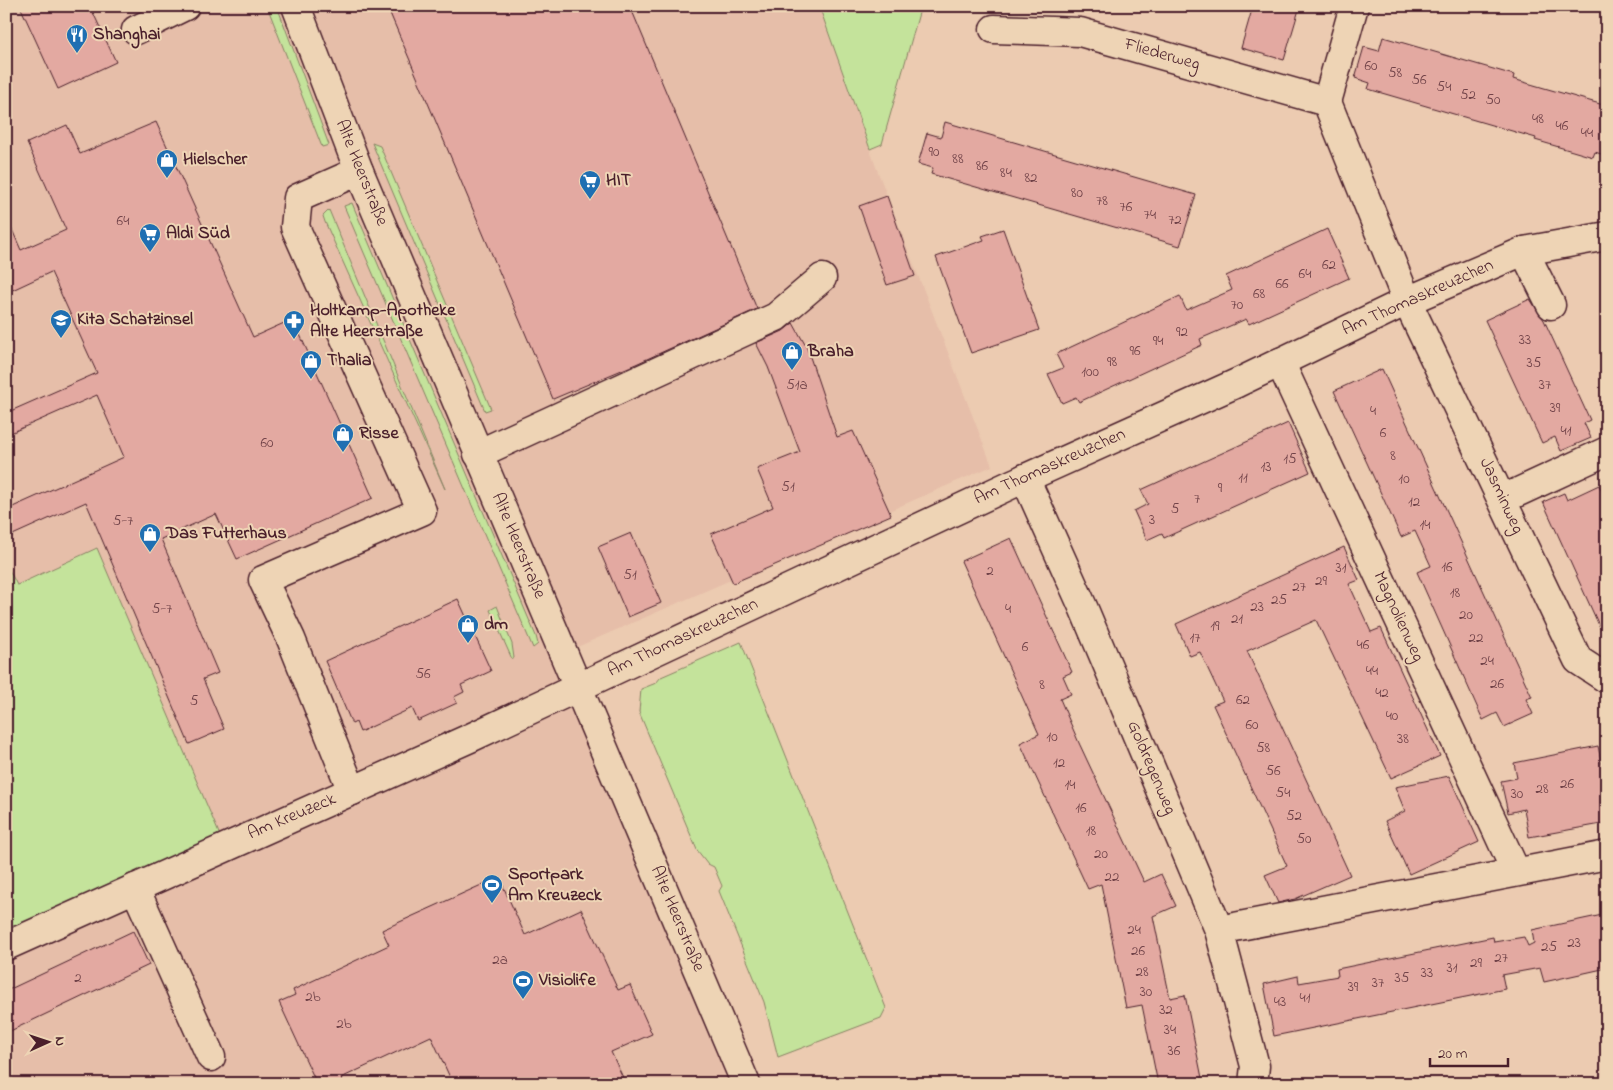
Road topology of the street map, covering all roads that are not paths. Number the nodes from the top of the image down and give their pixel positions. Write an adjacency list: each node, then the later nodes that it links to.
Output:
1 (185, 6): 5 (street)
2 (296, 6): 7 (street, Alte Heerstraße)
3 (1354, 6): 6 (street)
4 (994, 29): 6 (street, Fliederweg)
5 (136, 30)
6 (1327, 102): 11 (street)
7 (359, 171): 15 (street, Alte Heerstraße); 20 (street)
8 (1607, 236): 9 (street, Am Thomaskreuzchen)
9 (1524, 251): 11 (street, Am Thomaskreuzchen); 12 (street)
10 (822, 278): 15 (street)
11 (1407, 302): 13 (street, Am Thomaskreuzchen); 17 (street, Jasminweg)
12 (1551, 305)
13 (1280, 362): 16 (street, Am Thomaskreuzchen); 22 (street, Magnolienweg)
14 (1607, 451): 17 (street)
15 (478, 454): 19 (street, Alte Heerstraße)
16 (1025, 478): 19 (street, Am Thomaskreuzchen); 24 (street, Goldregenweg)
17 (1503, 499): 18 (street, Jasminweg)
18 (1607, 679)
19 (578, 686): 20 (street, Am Kreuzeck); 28 (street, Alte Heerstraße)
20 (352, 791): 23 (street, Am Kreuzeck)
21 (1607, 855): 22 (street)
22 (1516, 872): 24 (street)
23 (135, 888): 25 (street, Am Kreuzeck); 26 (street)
24 (1219, 930): 27 (street, Goldregenweg)
25 (6, 946)
26 (211, 1057)
27 (1254, 1075)
28 (746, 1084)

